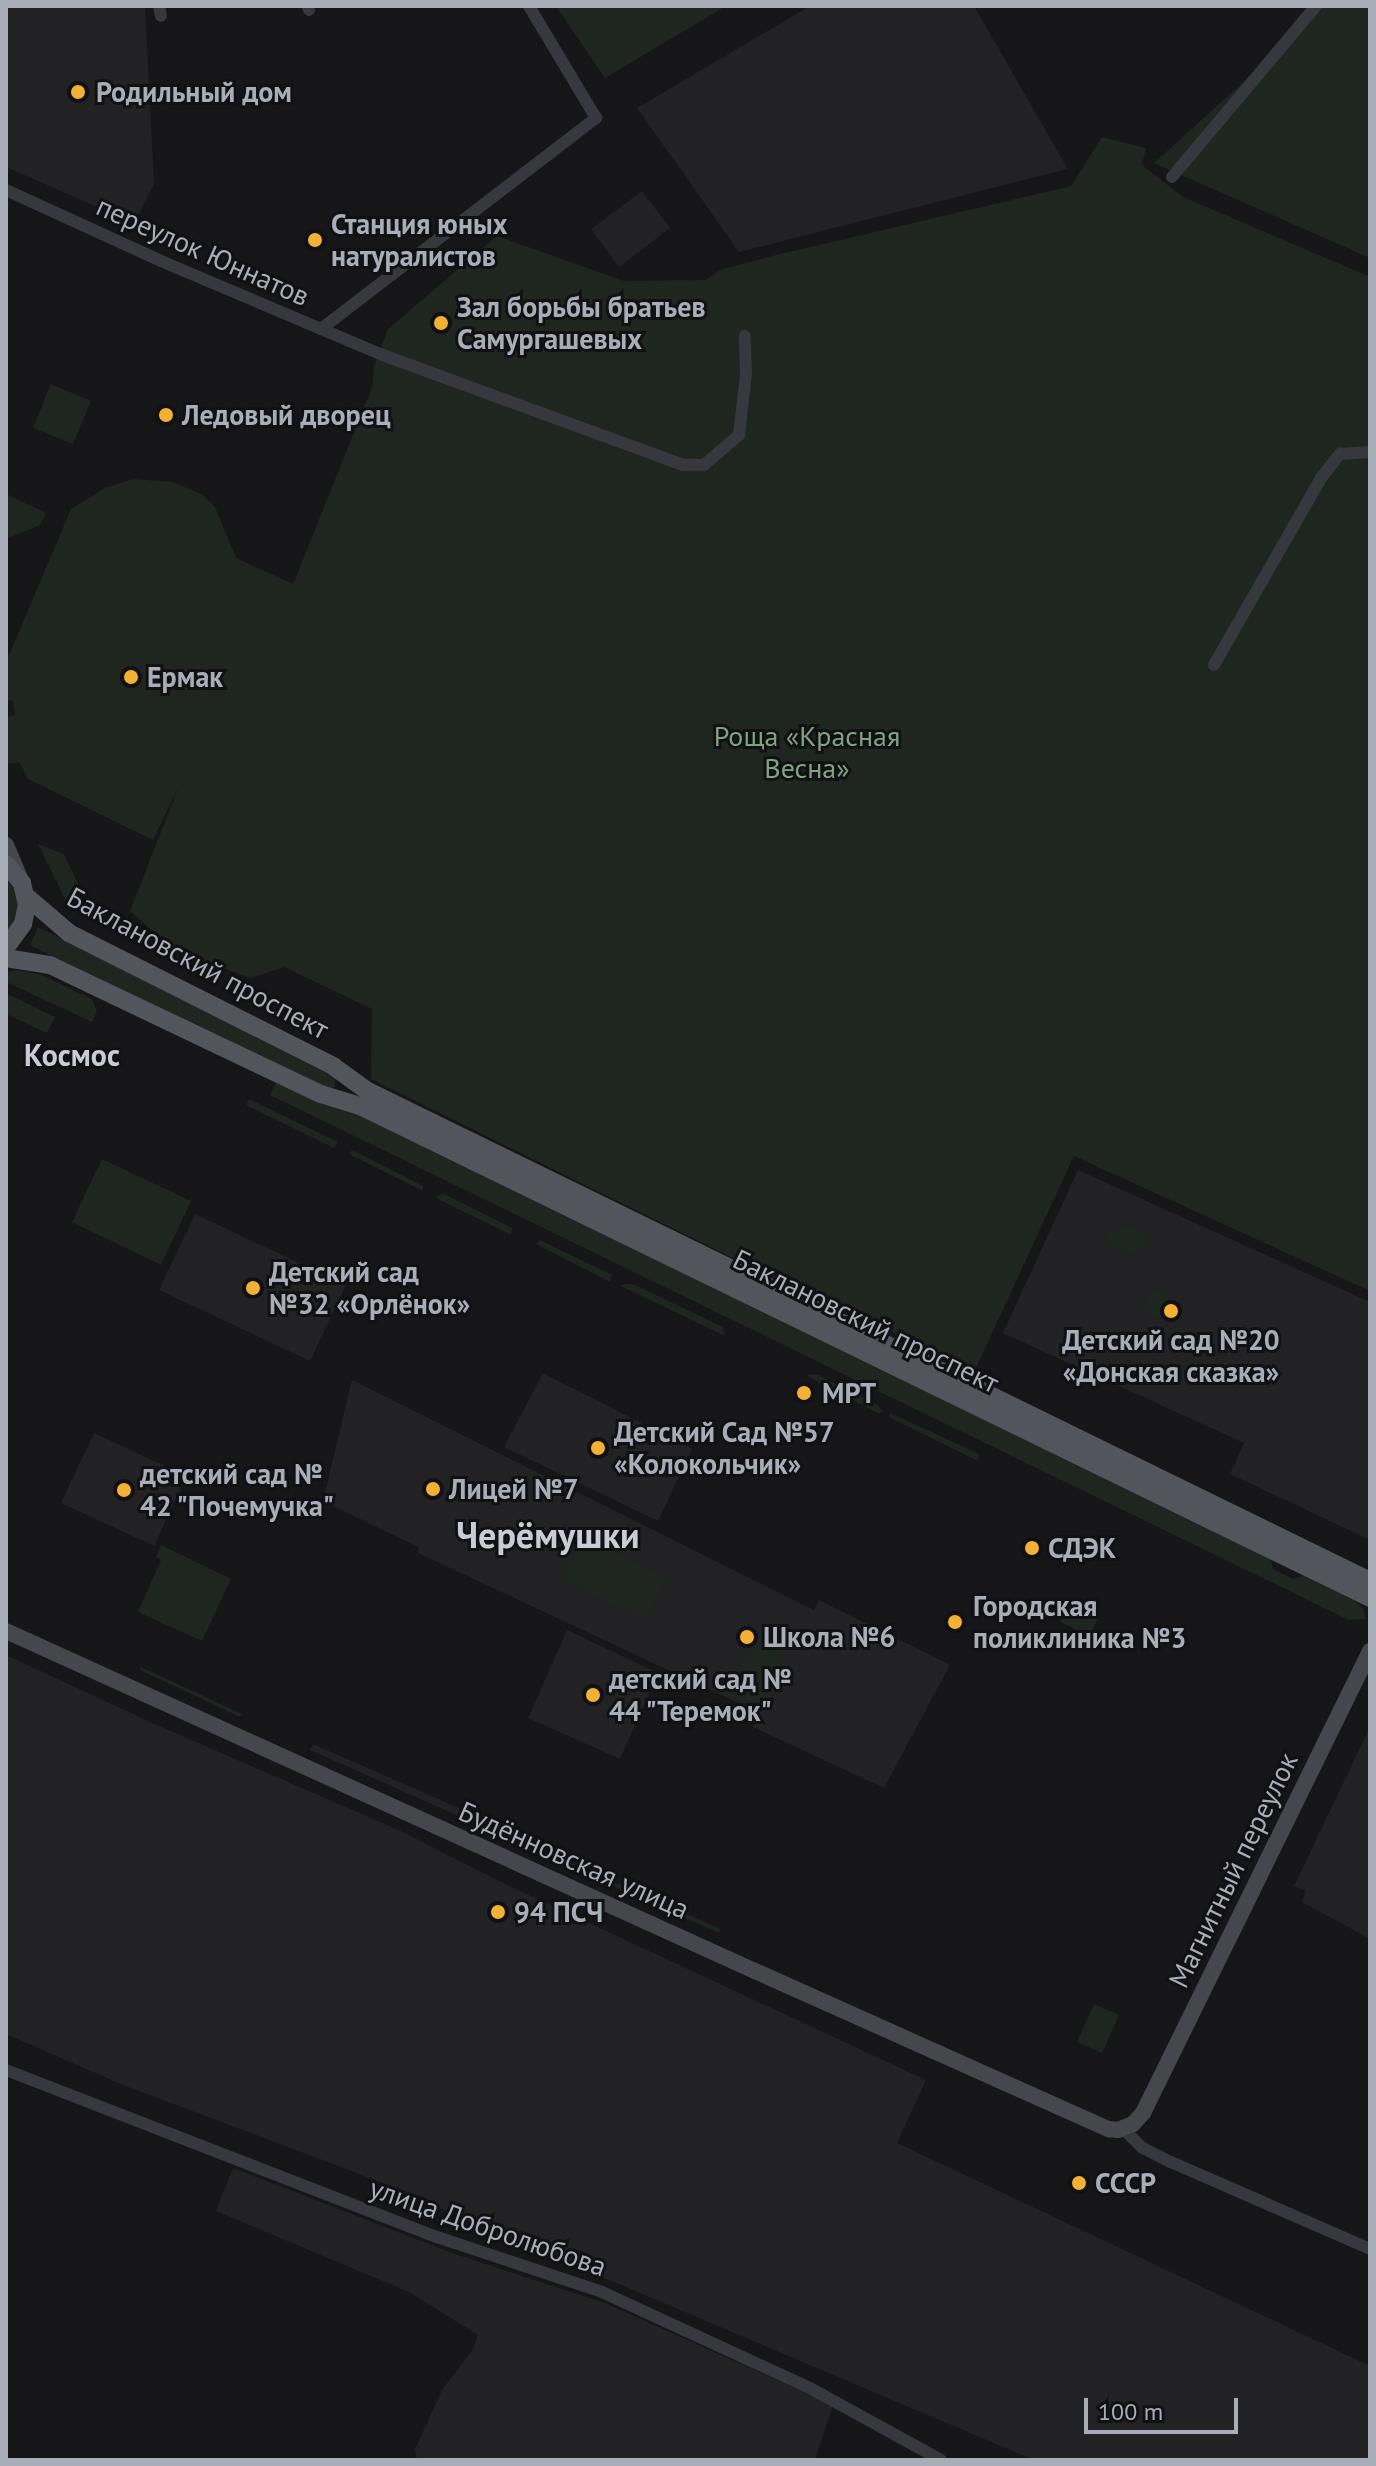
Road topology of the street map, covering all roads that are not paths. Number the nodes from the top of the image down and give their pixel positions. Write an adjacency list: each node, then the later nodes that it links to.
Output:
1 (529, 6): 5 (street)
2 (1316, 6): 3 (street)
3 (1172, 177)
4 (6, 190): 5 (street, переулок Юннатов)
5 (321, 329): 6 (street, переулок Юннатов)
6 (745, 336)
7 (1370, 452): 8 (street)
8 (1214, 665)
9 (6, 845): 11 (main road)
10 (6, 864): 11 (main road, Баклановский проспект)
11 (24, 889): 12 (main road); 14 (main road, Баклановский проспект)
12 (6, 947)
13 (6, 958): 15 (main road, Баклановский проспект)
14 (346, 1076): 15 (street, Баклановский проспект); 16 (main road, Баклановский проспект)
15 (337, 1098): 17 (main road, Баклановский проспект)
16 (1370, 1581)
17 (1370, 1598)
18 (6, 1631): 21 (main road, Будённовская улица)
19 (1370, 1651): 21 (main road, Магнитный переулок)
20 (6, 2070): 23 (street, улица Добролюбова)
21 (1123, 2129): 22 (street, Будённовская улица)
22 (1370, 2249)
23 (941, 2460)

